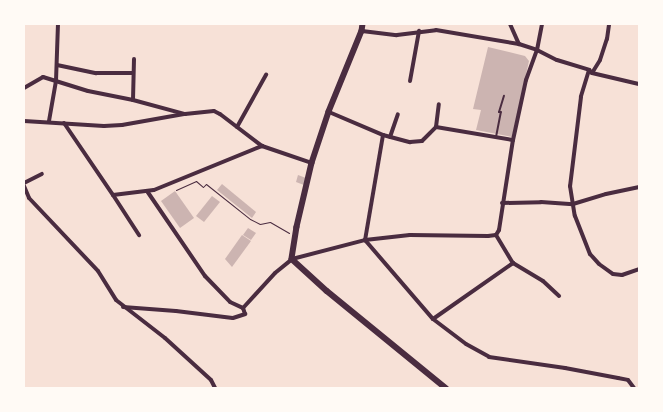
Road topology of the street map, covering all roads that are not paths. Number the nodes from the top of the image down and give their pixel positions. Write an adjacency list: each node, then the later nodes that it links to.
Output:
1 (58, 24): 11 (street)
2 (363, 24): 6 (main road)
3 (510, 24): 8 (street)
4 (542, 24): 9 (street)
5 (609, 24): 12 (street)
6 (362, 31): 7 (street); 22 (main road)
7 (419, 31): 8 (street); 16 (street)
8 (519, 44): 9 (street)
9 (537, 50): 12 (street); 33 (street)
10 (134, 59): 13 (street)
11 (57, 65): 13 (street); 15 (street)
12 (591, 72): 17 (street); 43 (street)
13 (133, 73): 20 (street)
14 (266, 75): 28 (street)
15 (56, 81): 18 (street); 20 (street); 26 (street)
16 (410, 81)
17 (639, 84)
18 (24, 88)
19 (504, 96): 32 (lane)
20 (133, 100): 23 (street)
21 (440, 104): 29 (street)
22 (329, 112): 30 (street); 35 (main road)
23 (185, 114): 27 (street); 28 (street)
24 (398, 114): 31 (street)
25 (24, 121): 26 (street)
26 (49, 121): 27 (street)
27 (64, 123): 41 (street)
28 (237, 127): 34 (street)
29 (436, 127): 31 (street); 32 (street)
30 (383, 135): 31 (street); 46 (street)
31 (390, 137)
32 (496, 137): 33 (street)
33 (513, 140): 42 (street)
34 (262, 146): 35 (street); 40 (street)
35 (312, 163): 47 (main road)
36 (42, 174): 37 (street)
37 (24, 183)
38 (24, 186): 51 (street)
39 (639, 187): 43 (street)
40 (147, 192): 41 (street); 52 (street)
41 (113, 195): 44 (street)
42 (502, 203): 43 (street); 45 (street)
43 (573, 204): 49 (street)
44 (139, 235)
45 (496, 235): 46 (street); 48 (street)
46 (365, 240): 47 (street); 53 (street)
47 (292, 259): 52 (street); 55 (main road)
48 (513, 263): 50 (street); 53 (street)
49 (639, 269)
50 (559, 296)
51 (123, 307): 52 (street); 54 (street)
52 (242, 308)
53 (433, 319): 56 (street)
54 (214, 388)
55 (446, 388)
56 (634, 388)

